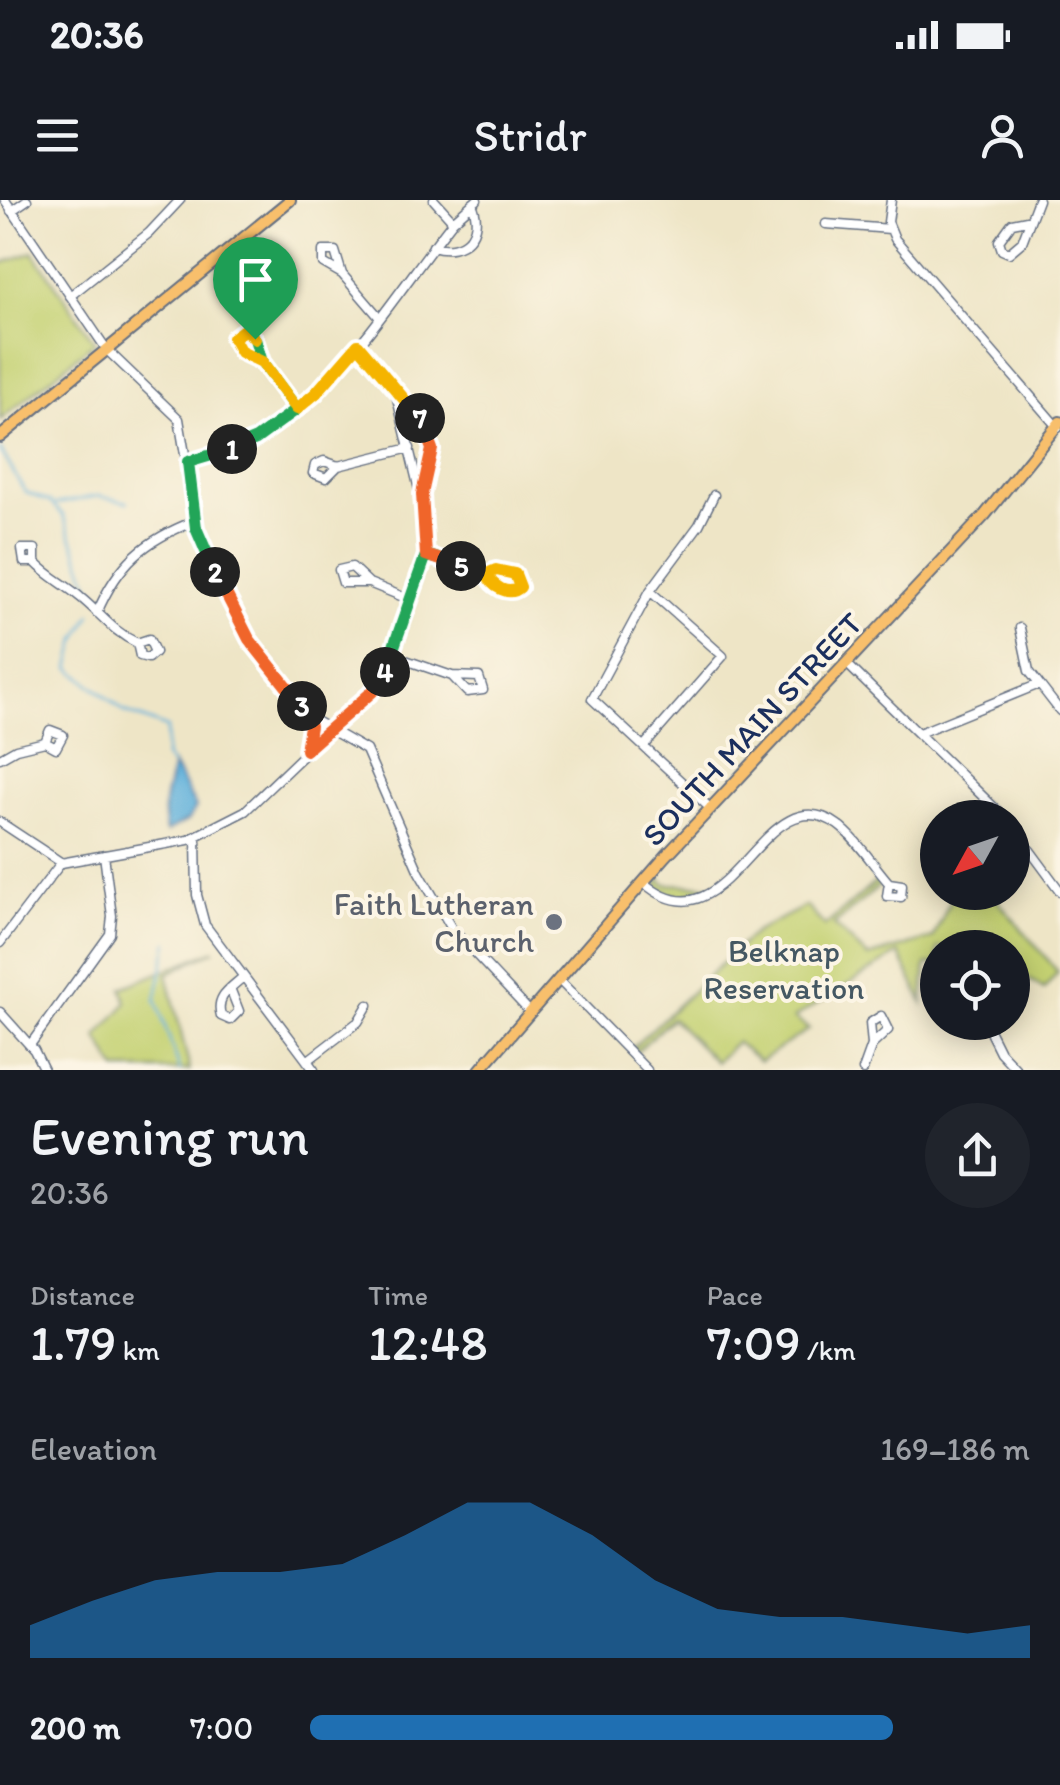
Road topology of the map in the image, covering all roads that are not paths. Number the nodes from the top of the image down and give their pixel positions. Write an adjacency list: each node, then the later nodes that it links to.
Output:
1 (5, 200): 9 (street)
2 (27, 200): 9 (street)
3 (180, 200): 16 (street)
4 (290, 200): 19 (main road)
5 (434, 200): 11 (street)
6 (892, 200): 13 (street)
7 (1038, 200): 10 (street)
8 (474, 202): 11 (street); 14 (street)
9 (11, 211): 16 (street)
10 (1027, 220): 10 (street)
11 (453, 221): 14 (street)
12 (826, 224): 13 (street)
13 (890, 230): 23 (street)
14 (433, 246): 17 (street)
15 (342, 274): 17 (street)
16 (70, 296): 19 (street)
17 (379, 317): 18 (street)
18 (358, 345): 21 (street); 22 (street)
19 (107, 350): 24 (main road); 26 (street)
20 (262, 362): 20 (street); 22 (street)
21 (396, 394): 25 (street); 28 (street)
22 (297, 409): 26 (street)
23 (1059, 426): 41 (main road, SOUTH MAIN STREET)
24 (0, 436)
25 (410, 448): 27 (street); 28 (street)
26 (188, 462): 30 (street)
27 (338, 466)
28 (422, 494): 31 (street)
29 (714, 495): 35 (street)
30 (195, 522): 37 (street); 45 (street)
31 (426, 555): 33 (street); 36 (street)
32 (35, 562): 37 (street)
33 (487, 574)
34 (368, 582): 36 (street)
35 (650, 592): 49 (street); 49 (street)
36 (413, 601): 40 (street)
37 (98, 612): 39 (street)
38 (1020, 628): 43 (street)
39 (137, 644)
40 (392, 655): 42 (street); 46 (street)
41 (847, 664): 47 (street); 53 (main road, SOUTH MAIN STREET)
42 (452, 676)
43 (1037, 685): 44 (street); 47 (street)
44 (1060, 711)
45 (307, 713): 46 (street); 50 (street)
46 (328, 728): 50 (street); 68 (street)
47 (919, 733): 52 (street)
48 (45, 742): 51 (street)
49 (644, 746): 53 (street)
50 (306, 750): 55 (street)
51 (0, 758)
52 (987, 800)
53 (711, 808): 59 (main road, SOUTH MAIN STREET)
54 (0, 822): 58 (street)
55 (196, 837): 57 (street); 63 (street)
56 (1030, 850): 61 (street)
57 (104, 855): 58 (street); 70 (street)
58 (62, 863): 62 (street)
59 (643, 882): 60 (street); 64 (main road, SOUTH MAIN STREET)
60 (888, 883)
61 (1060, 891)
62 (0, 943)
63 (243, 976): 65 (street); 72 (street)
64 (558, 980): 68 (main road, SOUTH MAIN STREET); 76 (street)
65 (230, 988)
66 (368, 1005): 72 (street)
67 (0, 1012): 70 (street)
68 (530, 1012): 75 (main road, SOUTH MAIN STREET)
69 (995, 1040): 78 (street)
70 (30, 1045): 73 (street)
71 (872, 1045): 77 (street)
72 (306, 1061): 74 (street)
73 (44, 1070)
74 (314, 1070)
75 (480, 1070)
76 (648, 1070)
77 (863, 1070)
78 (1017, 1070)

